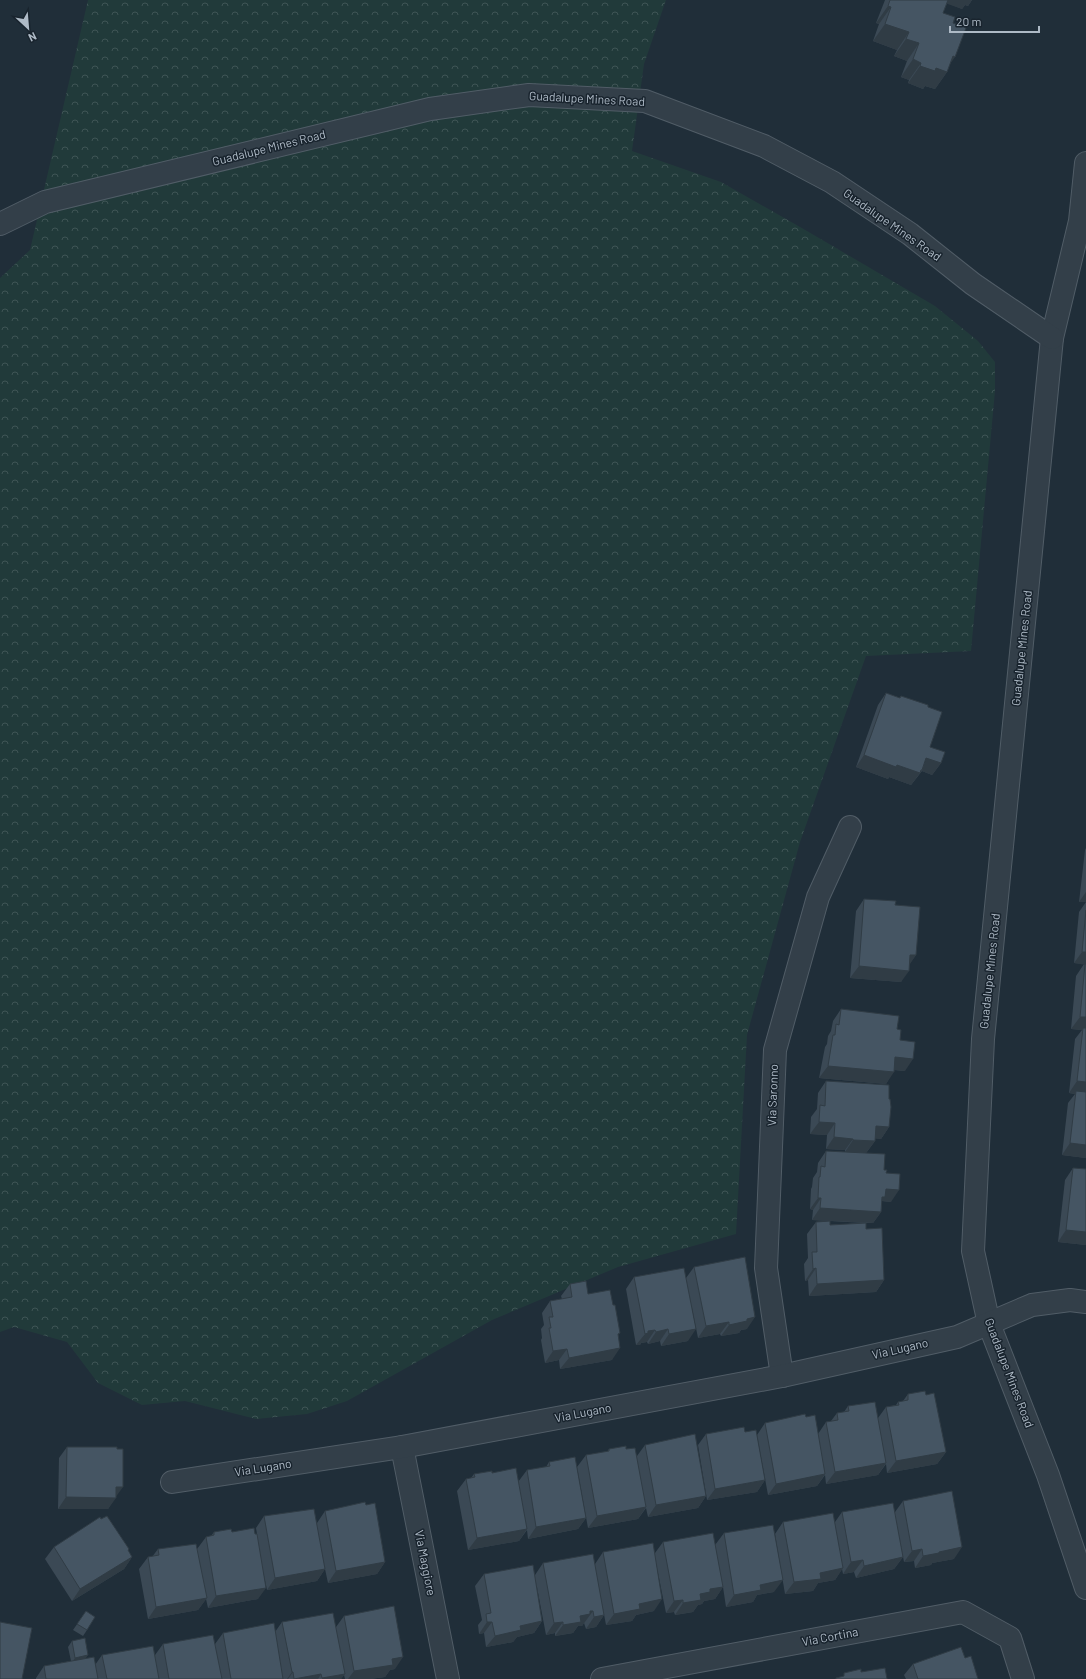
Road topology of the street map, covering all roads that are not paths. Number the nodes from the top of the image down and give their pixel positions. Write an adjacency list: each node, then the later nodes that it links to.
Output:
1 (1086, 163): 2 (street, Guadalupe Mines Road)
2 (1083, 222): 4 (street, Guadalupe Mines Road)
3 (0, 224): 4 (street, Guadalupe Mines Road)
4 (1052, 338): 7 (street, Guadalupe Mines Road)
5 (850, 827): 8 (street, Via Saronno)
6 (1086, 1302): 7 (street, Via Lugano)
7 (989, 1324): 8 (street, Via Lugano); 11 (street, Guadalupe Mines Road)
8 (782, 1376): 9 (street, Via Lugano)
9 (402, 1446): 10 (street, Via Lugano); 13 (street, Via Maggiore)
10 (172, 1482)
11 (1086, 1588)
12 (656, 1675): 14 (street, Via Cortina); 15 (street, Via Cortina)
13 (448, 1679)
14 (602, 1679)
15 (1023, 1679)

